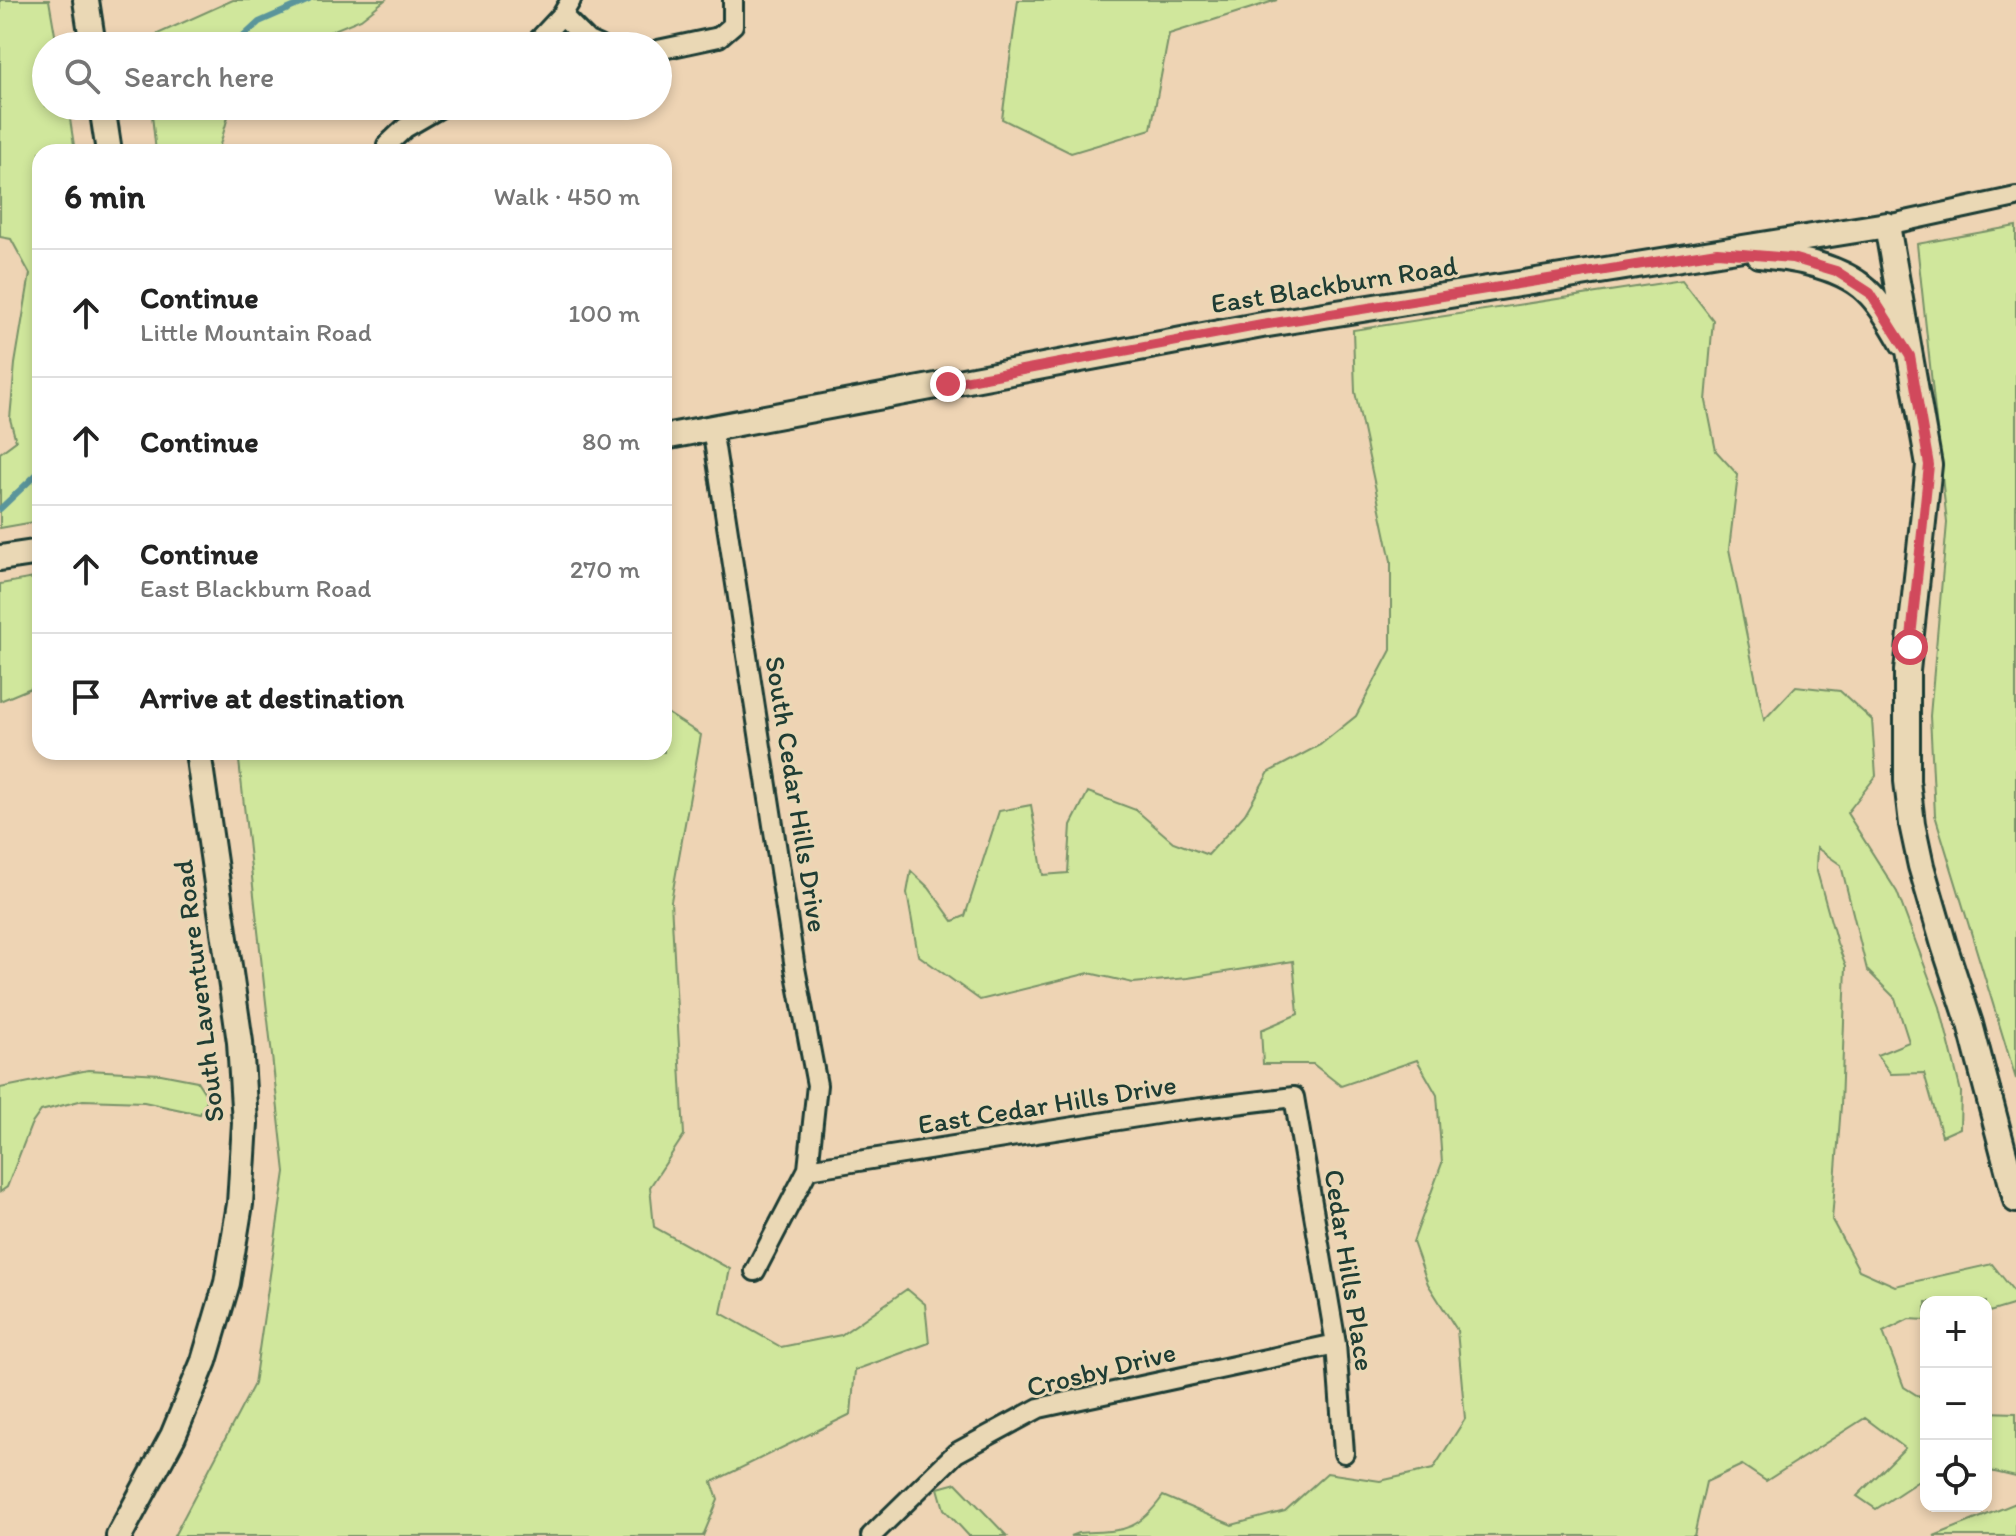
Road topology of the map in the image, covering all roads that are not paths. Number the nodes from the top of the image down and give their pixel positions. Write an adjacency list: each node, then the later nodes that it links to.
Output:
1 (86, 0): 4 (street)
2 (733, 0): 7 (street)
3 (566, 8): 5 (street); 6 (street)
4 (91, 32)
5 (545, 32)
6 (582, 32)
7 (672, 47)
8 (104, 120): 10 (street)
9 (419, 120): 11 (street)
10 (108, 144)
11 (388, 144)
12 (2016, 197): 13 (street, East Blackburn Road)
13 (1887, 225): 14 (street, East Blackburn Road); 15 (street)
14 (1717, 252): 15 (street); 16 (street, East Blackburn Road)
15 (1910, 356): 23 (street)
16 (712, 428): 17 (street, East Blackburn Road); 22 (street, South Cedar Hills Drive)
17 (672, 436)
18 (32, 553): 19 (street)
19 (0, 558)
20 (199, 760): 27 (street, South Laventure Road)
21 (1294, 1097): 22 (street, East Cedar Hills Drive); 25 (street, Cedar Hills Place)
22 (808, 1169): 24 (street)
23 (2016, 1200)
24 (755, 1271)
25 (1336, 1344): 26 (street, Cedar Hills Place); 28 (street, Crosby Drive)
26 (1344, 1453)
27 (119, 1536)
28 (871, 1536)

